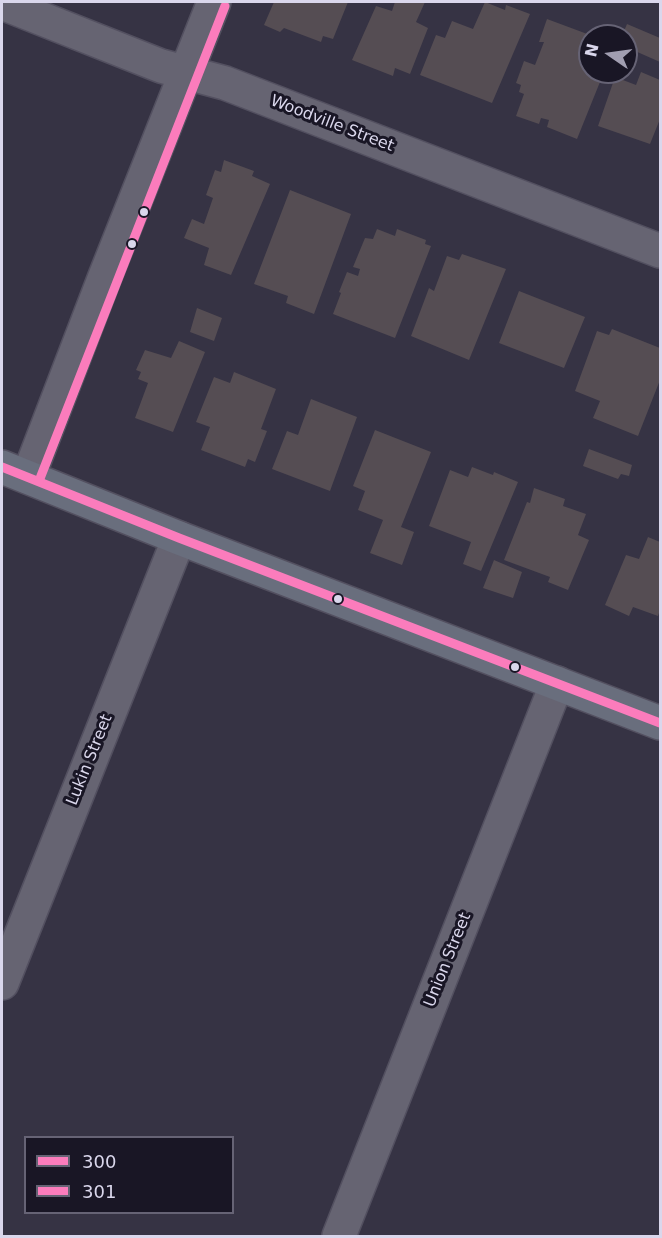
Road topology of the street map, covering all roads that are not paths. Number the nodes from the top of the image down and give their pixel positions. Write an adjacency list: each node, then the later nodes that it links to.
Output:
1 (214, 2): 3 (street)
2 (2, 3): 3 (street, Woodville Street)
3 (187, 72): 4 (street, Woodville Street); 5 (street)
4 (660, 251)
5 (15, 472): 6 (main road)
6 (179, 538): 7 (main road); 9 (street, Lukin Street)
7 (557, 683): 8 (main road); 10 (street, Union Street)
8 (660, 723)
9 (2, 982)
10 (339, 1236)

